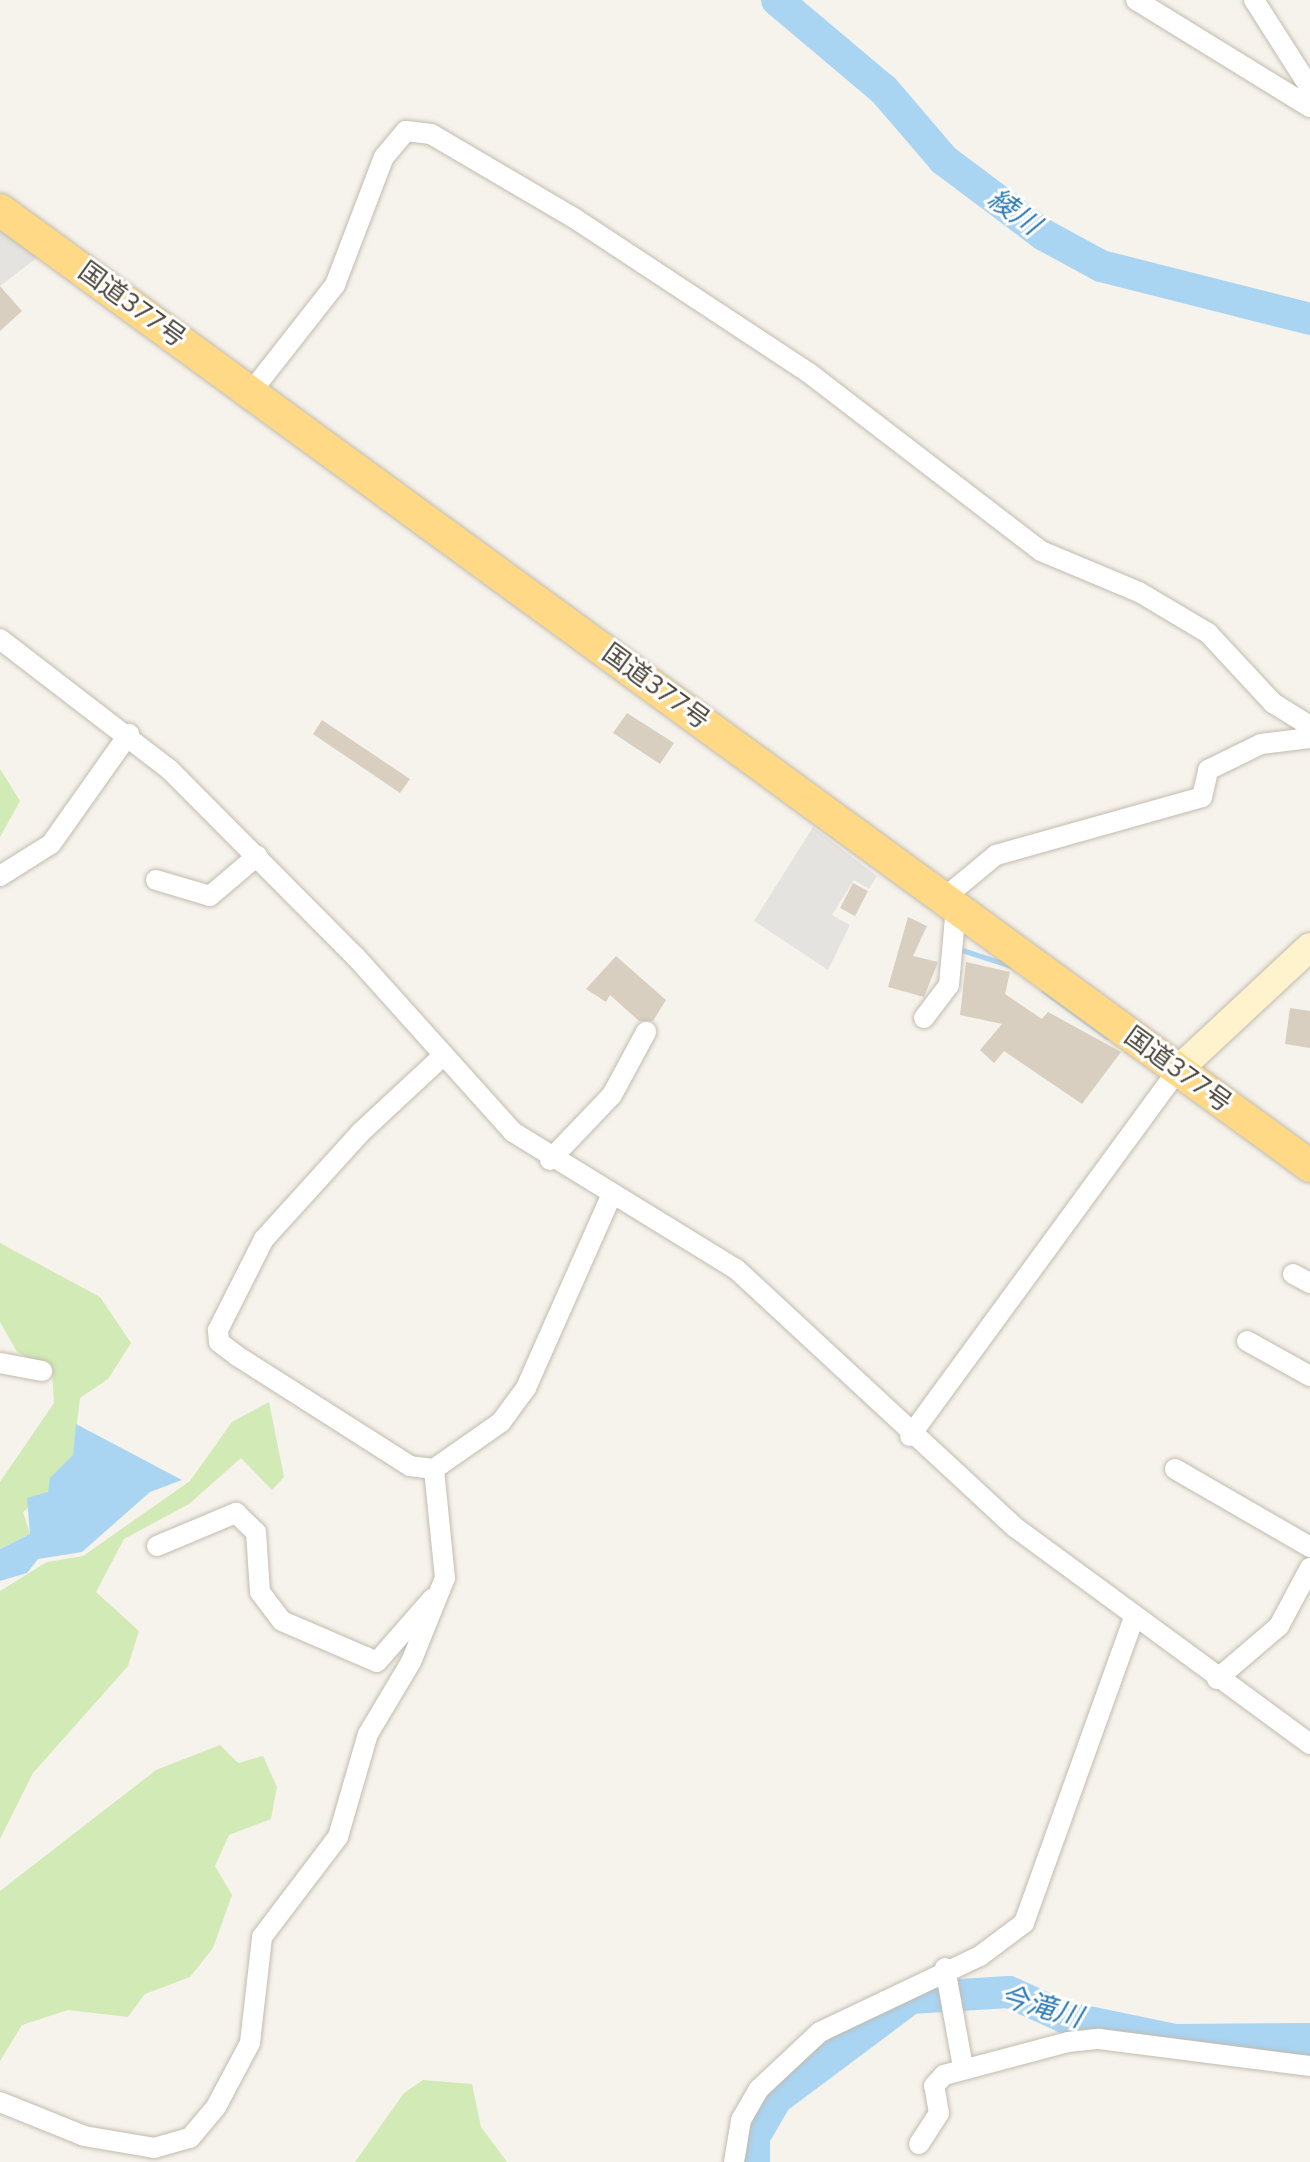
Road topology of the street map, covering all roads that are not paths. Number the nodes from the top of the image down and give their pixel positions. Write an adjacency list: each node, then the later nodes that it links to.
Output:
1 (1136, 0): 4 (street)
2 (1254, 0): 3 (street)
3 (1310, 88)
4 (1310, 107)
5 (0, 210): 6 (highway, 国道377号)
6 (251, 392): 8 (street); 14 (highway, 国道377号)
7 (0, 639): 9 (street)
8 (1310, 726)
9 (129, 734): 11 (street); 12 (street)
10 (1310, 738): 14 (street)
11 (257, 856): 13 (street); 18 (street)
12 (0, 876)
13 (156, 880)
14 (950, 902): 16 (street); 19 (highway, 国道377号)
15 (1310, 947): 19 (main road)
16 (924, 1018)
17 (646, 1032): 20 (street)
18 (444, 1055): 20 (street); 28 (street)
19 (1178, 1070): 21 (highway, 国道377号); 27 (street)
20 (550, 1160): 22 (street)
21 (1310, 1166)
22 (611, 1196): 27 (street); 28 (street)
23 (1247, 1341): 26 (street)
24 (0, 1363): 25 (street)
25 (42, 1371)
26 (1310, 1376)
27 (910, 1436): 34 (street)
28 (434, 1469): 33 (street)
29 (1175, 1469): 31 (street)
30 (157, 1546): 33 (street)
31 (1310, 1547)
32 (1310, 1568): 35 (street)
33 (439, 1593): 42 (street)
34 (1133, 1620): 35 (street); 37 (street)
35 (1217, 1679): 36 (street)
36 (1310, 1744)
37 (946, 1973): 39 (street); 43 (street)
38 (1310, 2066): 39 (street)
39 (963, 2067): 41 (street)
40 (0, 2102): 42 (street)
41 (919, 2144)
42 (156, 2155)
43 (734, 2162)

